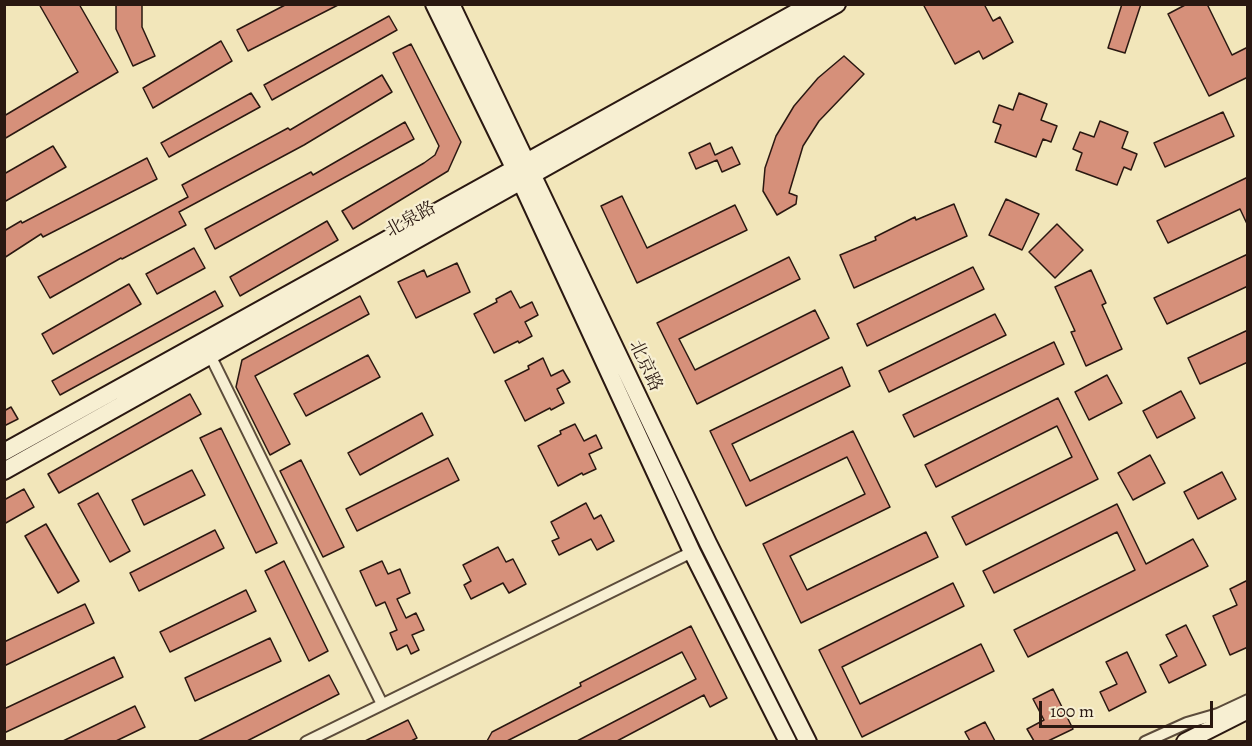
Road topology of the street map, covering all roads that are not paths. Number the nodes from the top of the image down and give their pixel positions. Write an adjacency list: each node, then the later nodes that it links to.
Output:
1 (434, 4): 5 (street, 北京路)
2 (451, 4): 5 (street, 北京路)
3 (812, 4): 5 (street, 北泉路)
4 (837, 4): 5 (street, 北泉路)
5 (524, 172): 6 (street, 北泉路); 9 (street, 北京路); 15 (street, 北京路)
6 (207, 349): 7 (street, 北泉路); 8 (street, 北泉路); 11 (street)
7 (4, 452)
8 (4, 471)
9 (692, 552): 11 (street); 14 (street, 北京路)
10 (1248, 700): 16 (street)
11 (382, 704): 13 (street)
12 (1248, 710): 17 (street)
13 (306, 741)
14 (788, 741)
15 (808, 741)
16 (1145, 741)
17 (1185, 741)

